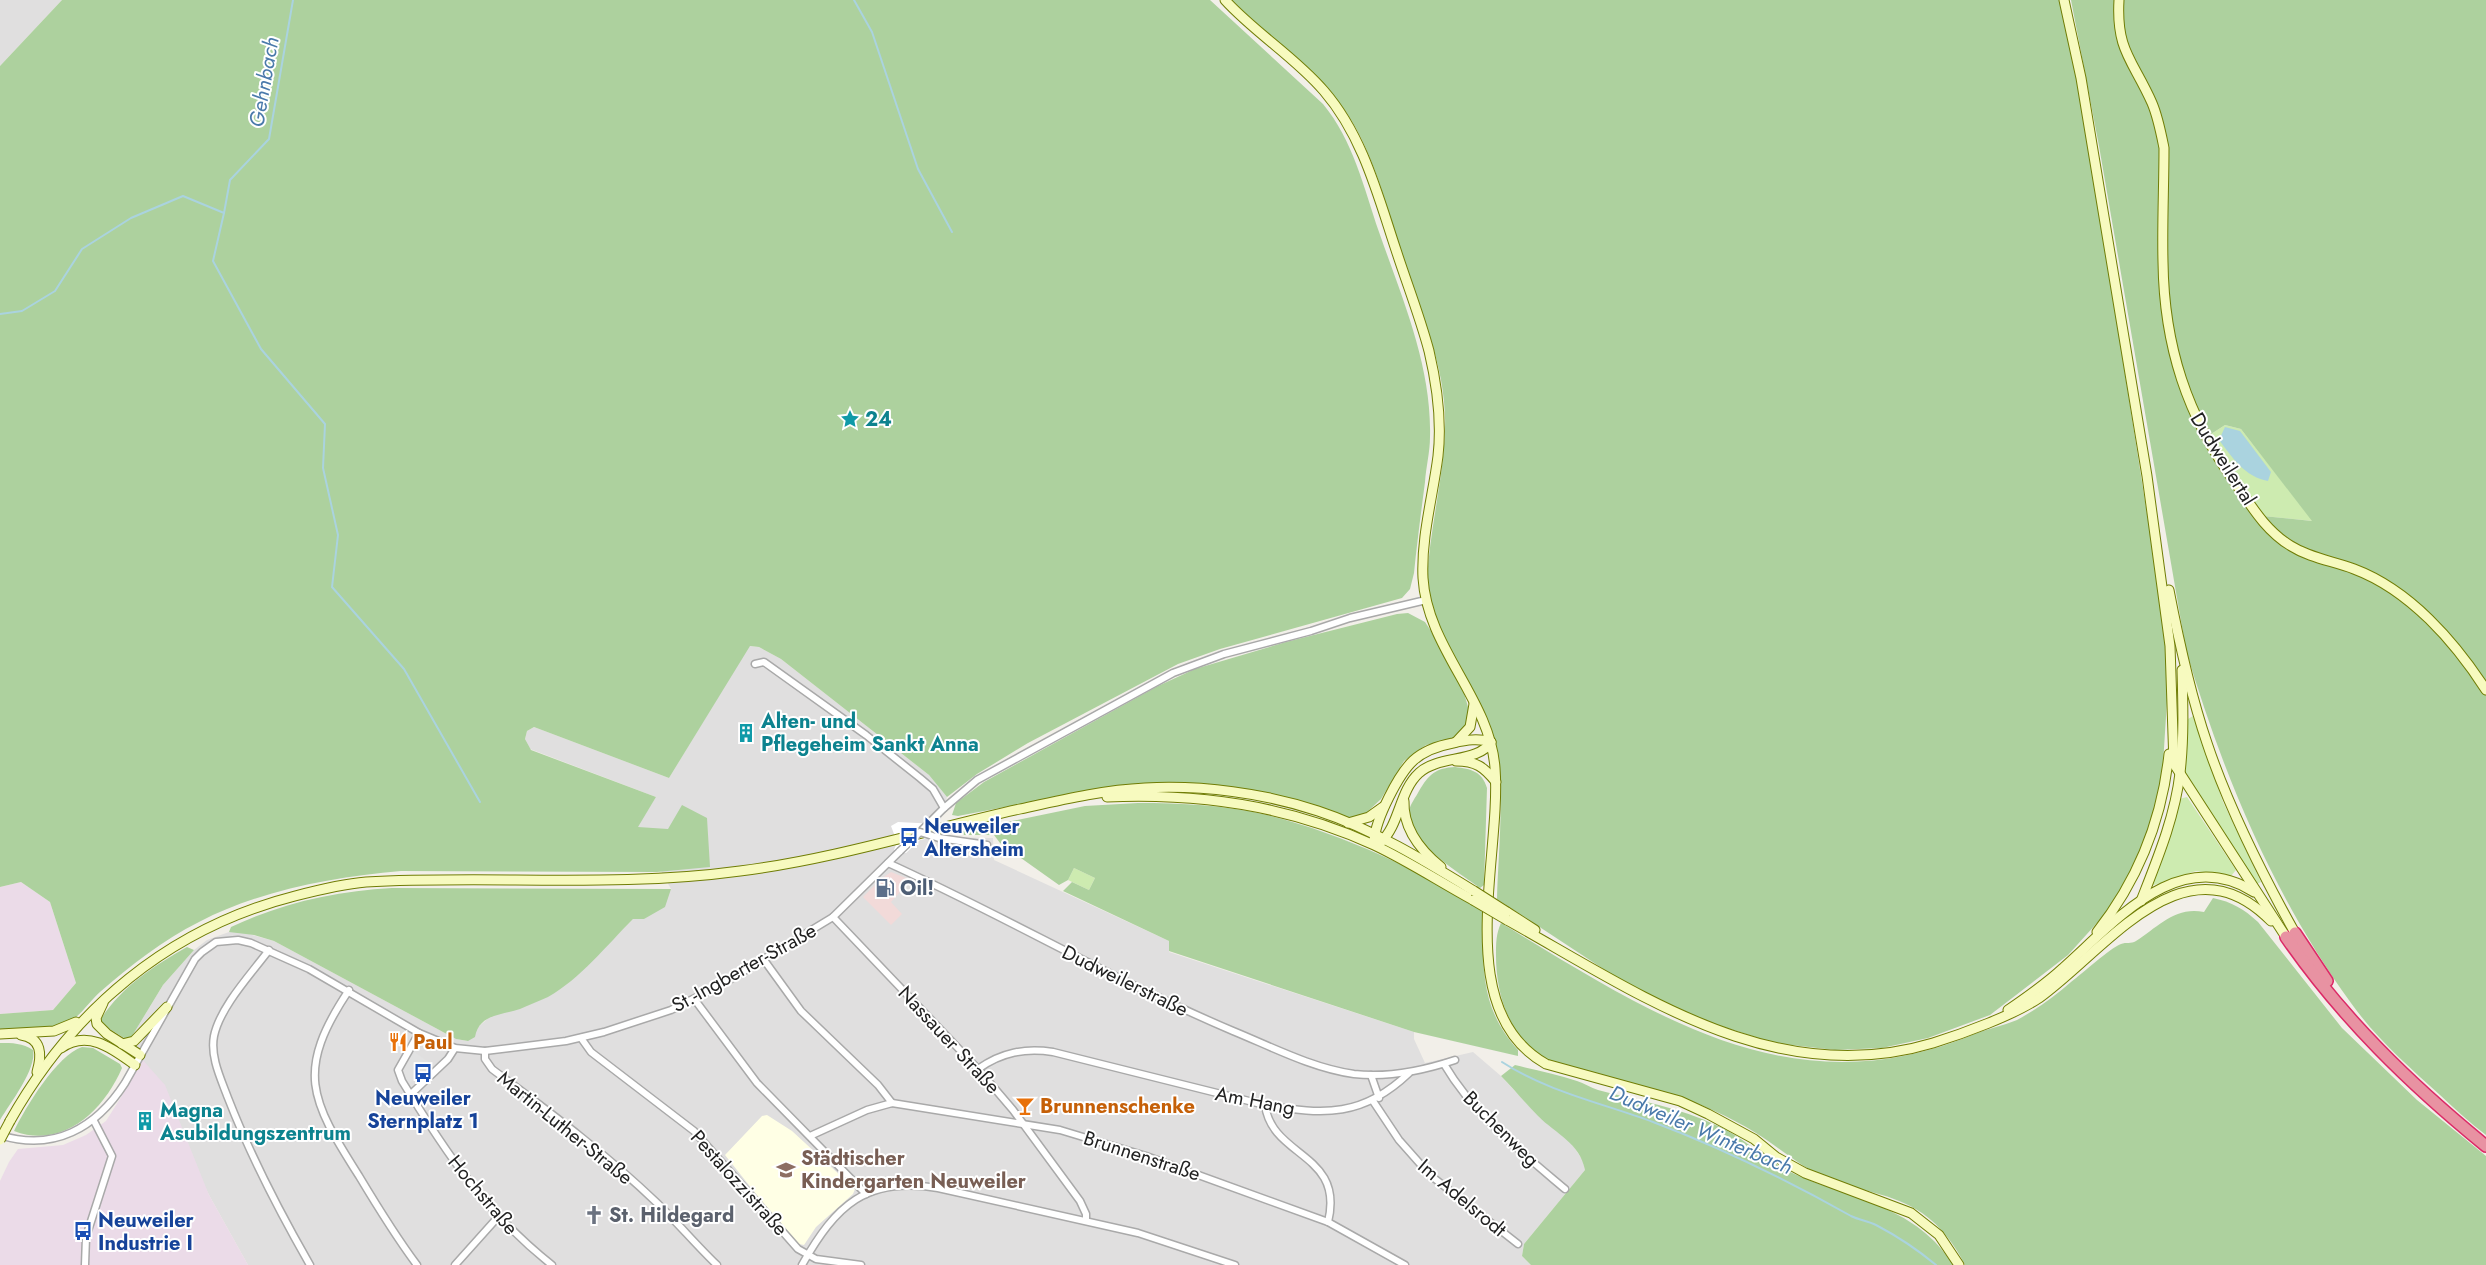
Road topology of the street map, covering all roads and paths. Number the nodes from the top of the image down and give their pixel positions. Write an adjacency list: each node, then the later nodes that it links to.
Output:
1 (1225, 0): 5 (main road)
2 (2064, 0): 4 (main road)
3 (2118, 0): 8 (main road, Dudweilertal)
4 (2147, 476): 6 (main road); 10 (main road)
5 (1426, 600): 9 (main road); 19 (street, St.-Ingberter-Straße)
6 (2182, 653): 14 (main road); 33 (main road)
7 (755, 664): 19 (street)
8 (2486, 690)
9 (1475, 703): 11 (main road); 12 (main road)
10 (2172, 732): 14 (main road); 34 (main road)
11 (1456, 742): 12 (main road); 18 (main road)
12 (1491, 742): 13 (main road); 15 (main road)
13 (1451, 760): 15 (main road); 16 (main road)
14 (2180, 775): 28 (main road); 30 (main road)
15 (1496, 782): 86 (main road)
16 (1404, 797): 23 (main road); 27 (main road)
17 (1066, 799): 20 (main road); 25 (main road); 38 (main road)
18 (1385, 805): 20 (main road); 22 (main road)
19 (944, 808): 21 (street, St.-Ingberter-Straße)
20 (1346, 823): 22 (main road)
21 (920, 832): 24 (street, bridge); 26 (street, St.-Ingberter-Straße, bridge)
22 (1374, 836): 23 (main road); 25 (main road)
23 (1383, 840): 25 (main road); 27 (main road)
24 (987, 845)
25 (1375, 846): 29 (main road)
26 (888, 863): 31 (street, St.-Ingberter-Straße); 57 (street, Dudweilerstraße)
27 (1460, 883): 29 (main road)
28 (2259, 895): 30 (main road); 33 (main road)
29 (1474, 896): 42 (main road, bridge)
30 (2142, 900): 32 (main road); 34 (main road)
31 (833, 917): 36 (street, St.-Ingberter-Straße); 55 (street, Nassauer Straße)
32 (2124, 926): 33 (main road); 42 (main road)
33 (2290, 935): 68 (highway)
34 (2086, 947): 42 (main road)
35 (269, 950): 37 (street, St.-Ingberter-Straße); 40 (street, St.-Ingberter-Straße); 77 (street)
36 (764, 960): 39 (street, St.-Ingberter-Straße); 61 (street)
37 (349, 990): 43 (street, St.-Ingberter-Straße); 78 (street)
38 (108, 995): 41 (main road); 47 (main road)
39 (695, 1000): 46 (street, St.-Ingberter-Straße); 66 (street)
40 (167, 1007): 47 (main road); 51 (street, St.-Ingberter-Straße)
41 (85, 1016): 45 (main road); 50 (main road)
42 (1993, 1020)
43 (419, 1033): 48 (street, St.-Ingberter-Straße); 59 (street, Hochstraße)
44 (0, 1034): 45 (main road)
45 (15, 1034): 58 (main road)
46 (581, 1038): 49 (street, St.-Ingberter-Straße); 75 (street, Pestalozzistraße)
47 (122, 1044): 51 (main road)
48 (455, 1048): 49 (street, St.-Ingberter-Straße); 59 (street)
49 (485, 1051): 81 (street, Martin-Luther-Straße)
50 (53, 1054): 54 (main road); 58 (main road)
51 (140, 1055): 54 (street, St.-Ingberter-Straße)
52 (1455, 1060): 53 (street, Dudweilerstraße)
53 (1444, 1064): 56 (street, Dudweilerstraße); 69 (street, Buchenweg)
54 (135, 1065): 63 (street, St.-Ingberter-Straße)
55 (978, 1069): 62 (street, Am Hang); 64 (street, Nassauer Straße)
56 (1410, 1072): 57 (street, Dudweilerstraße); 60 (street, Am Hang)
57 (1371, 1075): 60 (street)
58 (35, 1080): 67 (main road, bridge)
59 (410, 1095): 71 (street, Hochstraße)
60 (1376, 1099): 62 (street, Am Hang); 74 (street, Im Adelsrodt)
61 (892, 1103): 64 (street, Brunnenstraße); 66 (street, Brunnenstraße)
62 (1266, 1105): 73 (street)
63 (94, 1121): 65 (street); 76 (street)
64 (1024, 1125): 72 (street, Nassauer Straße); 73 (street, Brunnenstraße)
65 (0, 1135)
66 (810, 1136): 70 (street)
67 (0, 1140)
68 (2486, 1146)
69 (1565, 1189)
70 (866, 1194): 72 (street); 75 (street)
71 (498, 1217): 79 (street); 80 (street, Hochstraße)
72 (1086, 1220): 84 (street)
73 (1328, 1222): 85 (street, Brunnenstraße)
74 (1518, 1244)
75 (808, 1256): 82 (street); 83 (street, Pestalozzistraße)
76 (85, 1265)
77 (310, 1265)
78 (417, 1265)
79 (455, 1265)
80 (552, 1265)
81 (718, 1265)
82 (802, 1265)
83 (861, 1265)
84 (1235, 1265)
85 (1405, 1265)
86 (1959, 1265)

